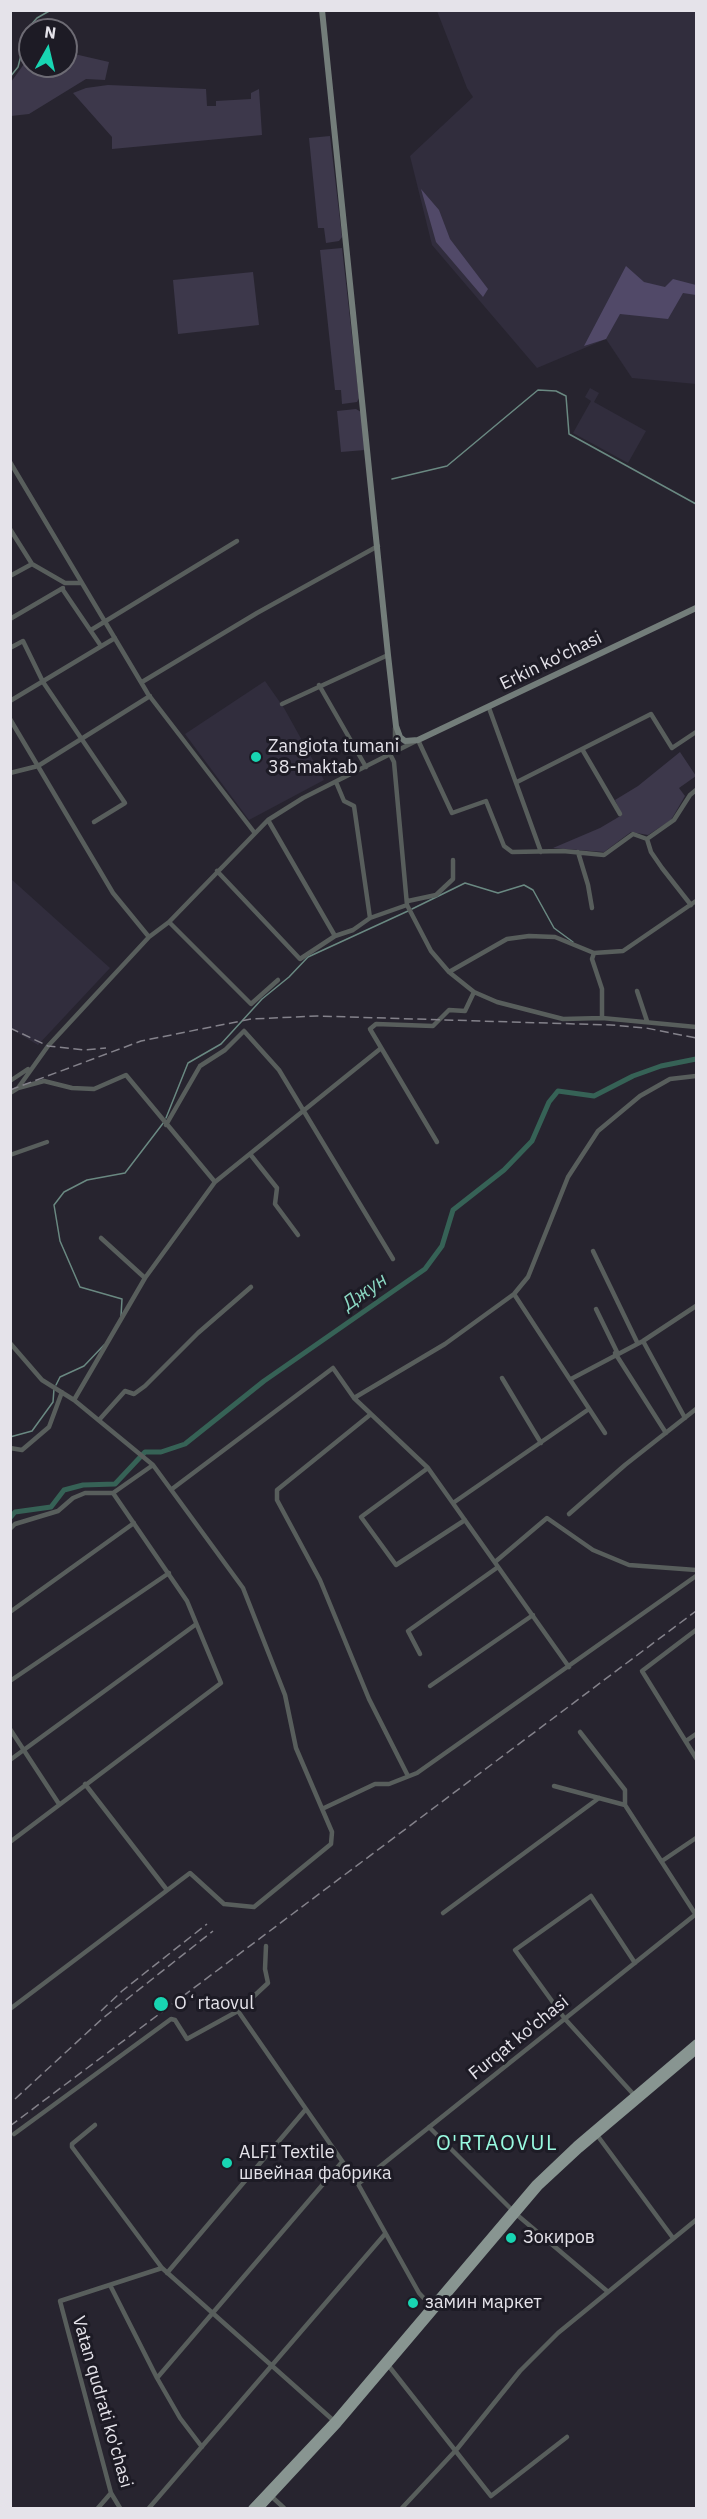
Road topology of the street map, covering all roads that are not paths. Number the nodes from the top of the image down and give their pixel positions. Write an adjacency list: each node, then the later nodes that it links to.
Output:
1 (322, 10): 6 (main road)
2 (10, 462): 10 (street)
3 (10, 529): 4 (street)
4 (12, 536): 7 (street)
5 (237, 542): 14 (street)
6 (378, 546): 19 (main road); 21 (street)
7 (32, 564): 8 (street); 9 (street)
8 (10, 576)
9 (65, 583): 10 (street); 11 (street)
10 (81, 583): 14 (street)
11 (63, 590): 13 (street); 15 (street)
12 (696, 608): 26 (main road, Erkin ko'chasi)
13 (10, 619)
14 (104, 622): 15 (street); 16 (street)
15 (91, 630): 17 (street)
16 (116, 638): 17 (street); 21 (street)
17 (101, 646): 20 (street)
18 (10, 648): 20 (street)
19 (388, 655): 22 (street); 28 (main road)
20 (43, 682): 24 (street); 30 (street)
21 (142, 682): 23 (street)
22 (319, 685): 25 (street); 35 (street)
23 (150, 696): 30 (street); 43 (street)
24 (10, 701)
25 (282, 704)
26 (489, 708): 31 (main road, Erkin ko'chasi); 38 (street)
27 (10, 719): 34 (street)
28 (396, 726): 31 (main road); 33 (street)
29 (696, 732): 32 (street)
30 (80, 739): 34 (street); 42 (street)
31 (418, 740): 33 (street); 45 (street)
32 (582, 750): 38 (street); 40 (street)
33 (390, 754): 35 (street); 50 (street)
34 (38, 766): 36 (street); 56 (street)
35 (366, 767): 37 (street)
36 (10, 773)
37 (336, 782): 41 (street); 53 (street)
38 (517, 782): 45 (street)
39 (696, 790): 44 (street)
40 (620, 814)
41 (268, 820): 43 (street); 55 (street)
42 (94, 822)
43 (254, 832): 48 (street)
44 (647, 839): 46 (street); 51 (street)
45 (542, 852): 46 (street)
46 (578, 852): 52 (street)
47 (453, 860): 50 (street)
48 (217, 871): 54 (street); 55 (street)
49 (696, 901): 51 (street)
50 (408, 903): 53 (street); 58 (street)
51 (691, 905): 57 (street)
52 (592, 908)
53 (370, 918): 55 (street)
54 (169, 922): 56 (street); 59 (street)
55 (335, 936)
56 (149, 937): 66 (street)
57 (594, 953): 58 (street); 62 (street)
58 (449, 972): 61 (street)
59 (278, 980)
60 (637, 991): 63 (street)
61 (474, 992): 62 (street); 65 (street)
62 (602, 1018): 63 (street)
63 (646, 1021): 64 (street)
64 (696, 1027)
65 (380, 1049): 71 (street); 74 (street)
66 (31, 1068): 68 (street); 69 (street)
67 (696, 1076): 84 (street)
68 (10, 1081)
69 (18, 1088): 70 (street); 72 (street)
70 (10, 1093)
71 (304, 1111): 72 (street); 75 (street); 81 (street)
72 (166, 1125): 77 (street)
73 (47, 1142): 76 (street)
74 (437, 1142)
75 (250, 1154): 77 (street); 78 (street)
76 (10, 1155)
77 (215, 1182): 82 (street)
78 (298, 1235)
79 (100, 1238): 82 (street)
80 (593, 1251): 87 (street)
81 (393, 1259)
82 (145, 1278): 94 (street)
83 (251, 1287): 99 (street)
84 (514, 1294): 91 (street); 93 (street)
85 (696, 1306): 87 (street)
86 (596, 1309): 89 (street)
87 (640, 1341): 89 (street); 98 (street)
88 (10, 1342): 92 (street)
89 (616, 1353): 91 (street); 101 (street)
90 (502, 1378): 102 (street)
91 (571, 1379): 95 (street)
92 (62, 1392): 94 (street); 103 (street)
93 (354, 1398): 97 (street); 106 (street)
94 (74, 1400): 99 (street)
95 (589, 1409): 100 (street); 102 (street)
96 (696, 1409): 98 (street)
97 (371, 1414): 105 (street); 132 (street)
98 (685, 1418): 101 (street)
99 (99, 1420): 104 (street)
100 (605, 1433)
101 (666, 1433): 109 (street)
102 (541, 1443): 108 (street)
103 (10, 1448)
104 (153, 1465): 106 (street); 107 (street)
105 (428, 1468): 108 (street); 110 (street)
106 (172, 1489): 138 (street)
107 (112, 1493): 111 (street); 112 (street)
108 (453, 1503): 110 (street)
109 (569, 1514)
110 (465, 1520): 113 (street)
111 (134, 1523): 115 (street); 117 (street)
112 (10, 1529)
113 (497, 1564): 114 (street); 118 (street); 121 (street)
114 (696, 1570)
115 (169, 1573): 119 (street); 123 (street)
116 (696, 1576): 122 (street)
117 (10, 1612)
118 (533, 1615): 122 (street); 124 (street)
119 (195, 1625): 129 (street); 133 (street)
120 (696, 1632): 128 (street)
121 (420, 1654)
122 (570, 1667): 132 (street)
123 (10, 1682)
124 (430, 1686)
125 (10, 1729): 129 (street)
126 (580, 1732): 137 (street)
127 (696, 1734): 128 (street)
128 (686, 1742): 130 (street)
129 (25, 1750): 131 (street); 136 (street)
130 (696, 1758)
131 (10, 1760)
132 (408, 1776): 138 (street)
133 (85, 1784): 136 (street); 142 (street)
134 (554, 1786): 135 (street)
135 (599, 1798): 137 (street); 143 (street)
136 (59, 1804): 140 (street)
137 (625, 1805): 141 (street)
138 (322, 1809): 142 (street)
139 (696, 1838): 141 (street)
140 (10, 1842)
141 (662, 1861): 144 (street)
142 (166, 1890): 147 (street)
143 (443, 1913)
144 (696, 1914): 146 (street, Furqat ko'chasi)
145 (266, 1946): 148 (street)
146 (635, 1963): 149 (street, Furqat ko'chasi); 149 (street)
147 (10, 2009)
148 (238, 2011): 153 (street); 156 (street)
149 (565, 2019): 152 (street); 155 (street, Furqat ko'chasi)
150 (696, 2043): 152 (main road)
151 (696, 2051): 157 (main road)
152 (635, 2096): 160 (main road)
153 (306, 2109): 158 (street); 165 (street)
154 (95, 2125): 164 (street)
155 (429, 2127): 159 (street, Furqat ko'chasi); 160 (street)
156 (14, 2134)
157 (597, 2135): 160 (main road); 163 (street)
158 (342, 2162): 159 (street); 169 (street)
159 (358, 2184): 162 (street)
160 (514, 2212): 167 (street); 168 (main road)
161 (696, 2220): 163 (street)
162 (385, 2234): 168 (street); 171 (street)
163 (673, 2238): 167 (street)
164 (162, 2268): 165 (street); 166 (street, Vatan qudrati ko'chasi)
165 (167, 2273): 169 (street)
166 (110, 2285): 172 (street); 177 (street, Vatan qudrati ko'chasi)
167 (607, 2291): 176 (street)
168 (433, 2308): 170 (main road); 173 (main road)
169 (213, 2313): 171 (street); 172 (street)
170 (388, 2365): 176 (street); 178 (main road)
171 (272, 2366): 173 (street); 175 (street)
172 (157, 2378): 175 (street)
173 (334, 2421): 182 (main road)
174 (567, 2437): 176 (street)
175 (202, 2447): 181 (street)
176 (457, 2449): 185 (street)
177 (111, 2493): 179 (street); 180 (street, Vatan qudrati ko'chasi)
178 (271, 2496): 183 (main road); 184 (street)
179 (98, 2508)
180 (120, 2508)
181 (149, 2508)
182 (252, 2508)
183 (260, 2508)
184 (284, 2508)
185 (402, 2508)

